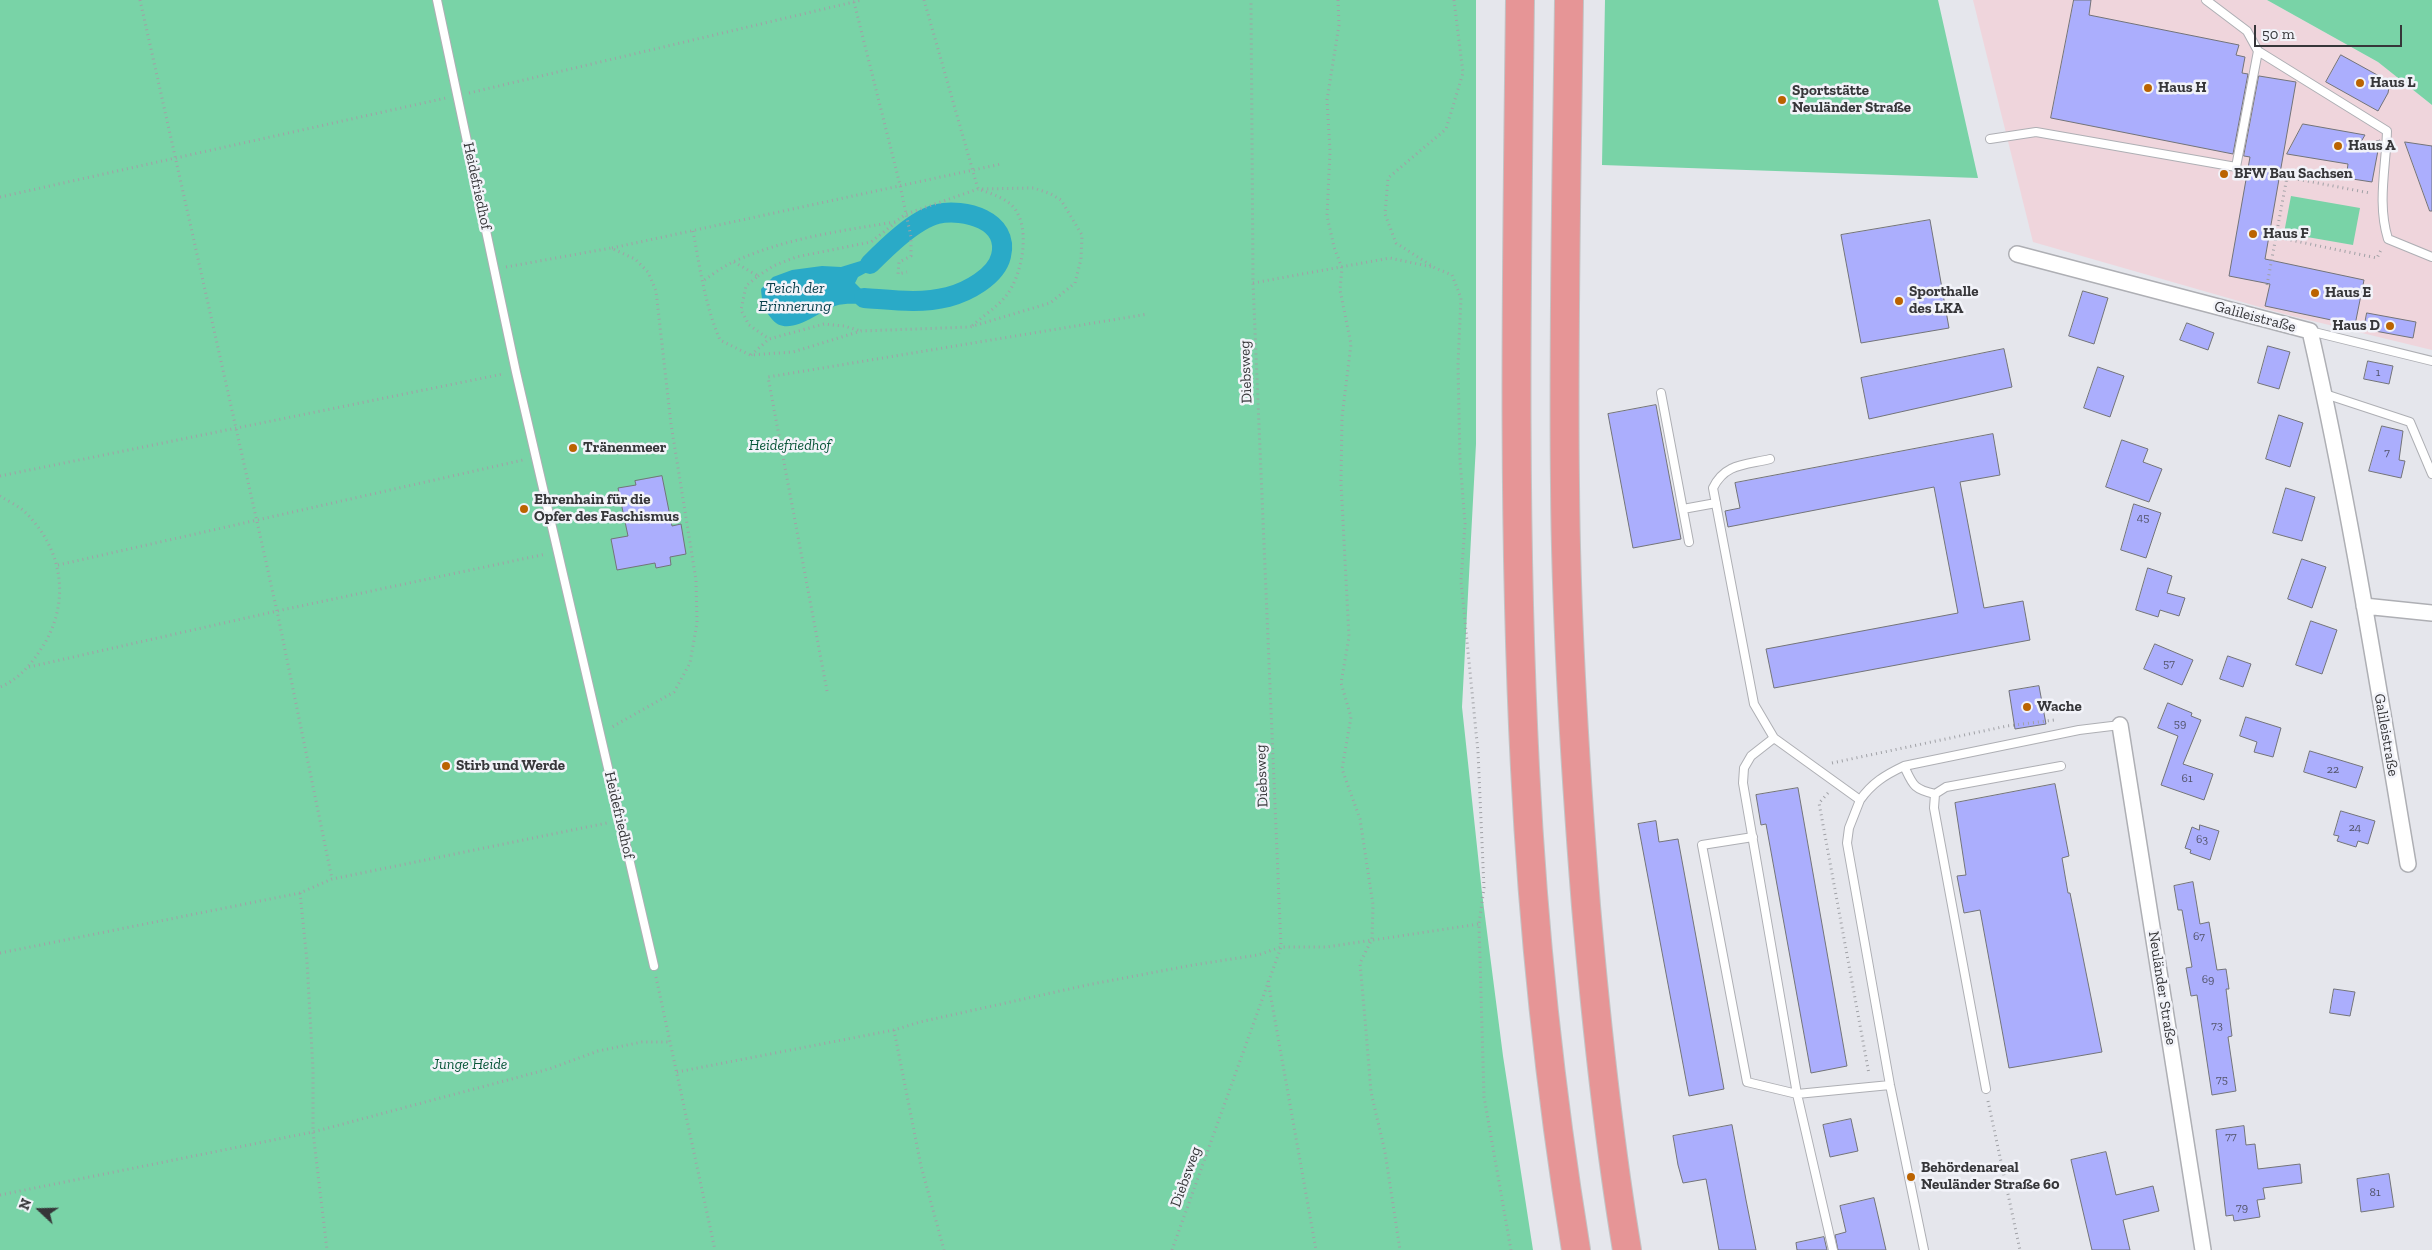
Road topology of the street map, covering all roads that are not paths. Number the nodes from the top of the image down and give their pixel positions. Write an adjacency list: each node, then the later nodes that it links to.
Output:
1 (437, 0): 28 (lane, Heidefriedhof)
2 (1520, 0): 32 (highway)
3 (1569, 0): 33 (highway)
4 (2206, 0): 5 (lane)
5 (2258, 51): 6 (lane); 8 (lane)
6 (1990, 139)
7 (2017, 254): 9 (street, Galileistraße)
8 (2432, 257)
9 (2310, 331): 10 (lane); 12 (street, Galileistraße)
10 (2432, 361)
11 (1661, 393): 16 (lane)
12 (2324, 394): 14 (lane); 18 (street, Galileistraße)
13 (1770, 459): 15 (lane)
14 (2432, 474)
15 (1716, 502): 16 (lane); 21 (lane)
16 (1683, 509): 17 (lane)
17 (1689, 542)
18 (2364, 606): 19 (street); 27 (street, Galileistraße)
19 (2432, 613)
20 (2120, 725): 22 (lane); 36 (street, Neuländer Straße)
21 (1774, 738): 25 (lane); 26 (lane)
22 (1904, 766): 24 (lane); 25 (lane)
23 (2061, 766): 24 (lane)
24 (1935, 794): 30 (lane)
25 (1860, 800): 29 (lane)
26 (1753, 837): 31 (lane); 31 (lane)
27 (2408, 864)
28 (654, 966)
29 (1890, 1085): 31 (lane); 35 (lane)
30 (1986, 1089)
31 (1797, 1094): 34 (lane)
32 (1576, 1250)
33 (1627, 1250)
34 (1833, 1250)
35 (1924, 1250)
36 (2203, 1250)

